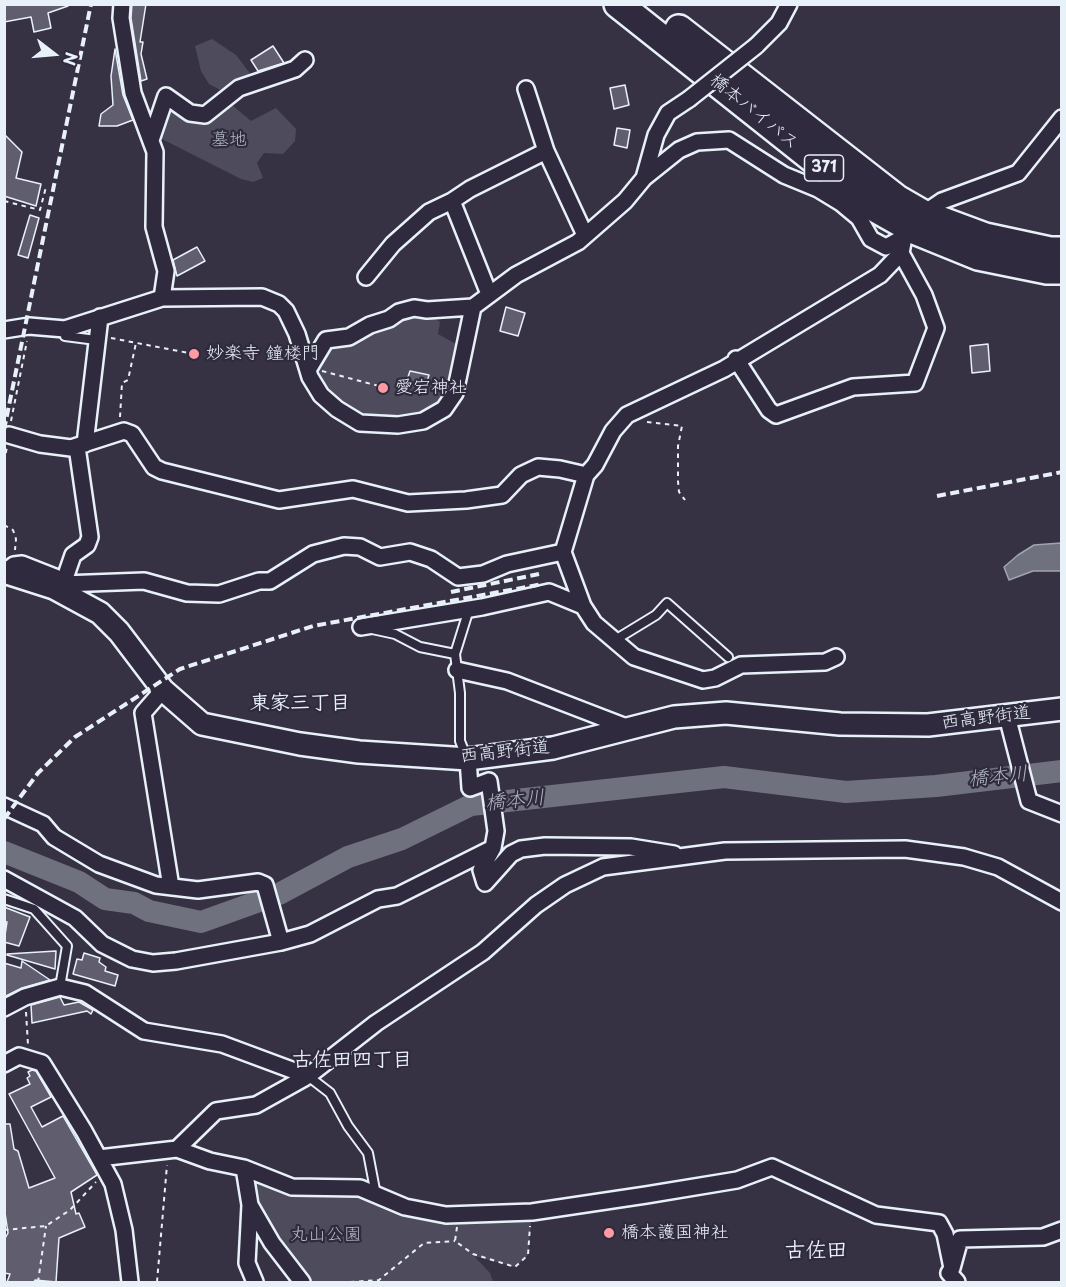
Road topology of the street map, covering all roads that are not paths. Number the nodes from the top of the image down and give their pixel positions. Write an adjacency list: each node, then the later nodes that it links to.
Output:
1 (122, 4): 8 (street)
2 (618, 4): 12 (highway, 橋本バイパス / 371)
3 (647, 4): 12 (highway, 橋本バイパス / 371)
4 (789, 4): 10 (street, bridge)
5 (305, 60): 8 (street)
6 (526, 89): 9 (street)
7 (1062, 118): 12 (street)
8 (151, 140): 19 (street)
9 (546, 152): 11 (street); 13 (street)
10 (644, 178): 12 (street); 13 (street)
11 (452, 201): 17 (street); 18 (street)
12 (914, 227): 14 (highway, 橋本バイパス / 371); 15 (street); 16 (highway, 橋本バイパス / 371)
13 (585, 236): 18 (street)
14 (1062, 251)
15 (901, 253): 25 (street); 25 (street)
16 (1062, 270)
17 (366, 277)
18 (489, 294): 20 (street)
19 (162, 298): 21 (street); 26 (street)
20 (473, 307): 26 (street); 26 (street)
21 (100, 317): 22 (street); 24 (street)
22 (65, 329): 23 (street); 24 (lane)
23 (4, 330)
24 (96, 340): 28 (street)
25 (736, 359): 29 (street)
26 (310, 370)
27 (9, 435): 28 (street)
28 (82, 446): 29 (street); 32 (street)
29 (586, 476): 30 (street)
30 (563, 552): 32 (street); 33 (street)
31 (5, 572): 32 (street, 西高野街道)
32 (60, 587): 41 (street, 西高野街道)
33 (583, 606): 34 (street); 36 (street)
34 (469, 609): 35 (street); 37 (lane)
35 (361, 627): 37 (lane)
36 (615, 640): 38 (lane); 39 (street)
37 (455, 654): 40 (lane)
38 (728, 657)
39 (836, 657)
40 (457, 670): 44 (street); 45 (lane)
41 (163, 690): 45 (street, 西高野街道); 51 (street)
42 (1062, 709): 43 (street, 西高野街道)
43 (1007, 716): 44 (street, 西高野街道); 47 (street)
44 (628, 728): 45 (street, 西高野街道)
45 (468, 759): 48 (street)
46 (4, 806): 51 (street)
47 (1062, 814)
48 (493, 848): 49 (street); 54 (street)
49 (685, 856): 53 (street); 58 (street)
50 (4, 879): 54 (street)
51 (171, 887): 54 (street)
52 (4, 899): 55 (lane)
53 (1062, 902)
54 (281, 942)
55 (60, 987): 56 (street); 58 (street)
56 (4, 1008)
57 (4, 1064): 60 (street)
58 (308, 1076): 59 (street); 62 (lane)
59 (172, 1150): 60 (street); 61 (street)
60 (102, 1164): 66 (street)
61 (244, 1168): 62 (street); 63 (street)
62 (376, 1195): 65 (street)
63 (250, 1205): 67 (street); 68 (street)
64 (1062, 1230): 65 (street)
65 (952, 1268): 69 (street)
66 (130, 1282)
67 (255, 1282)
68 (302, 1282)
69 (957, 1282)

